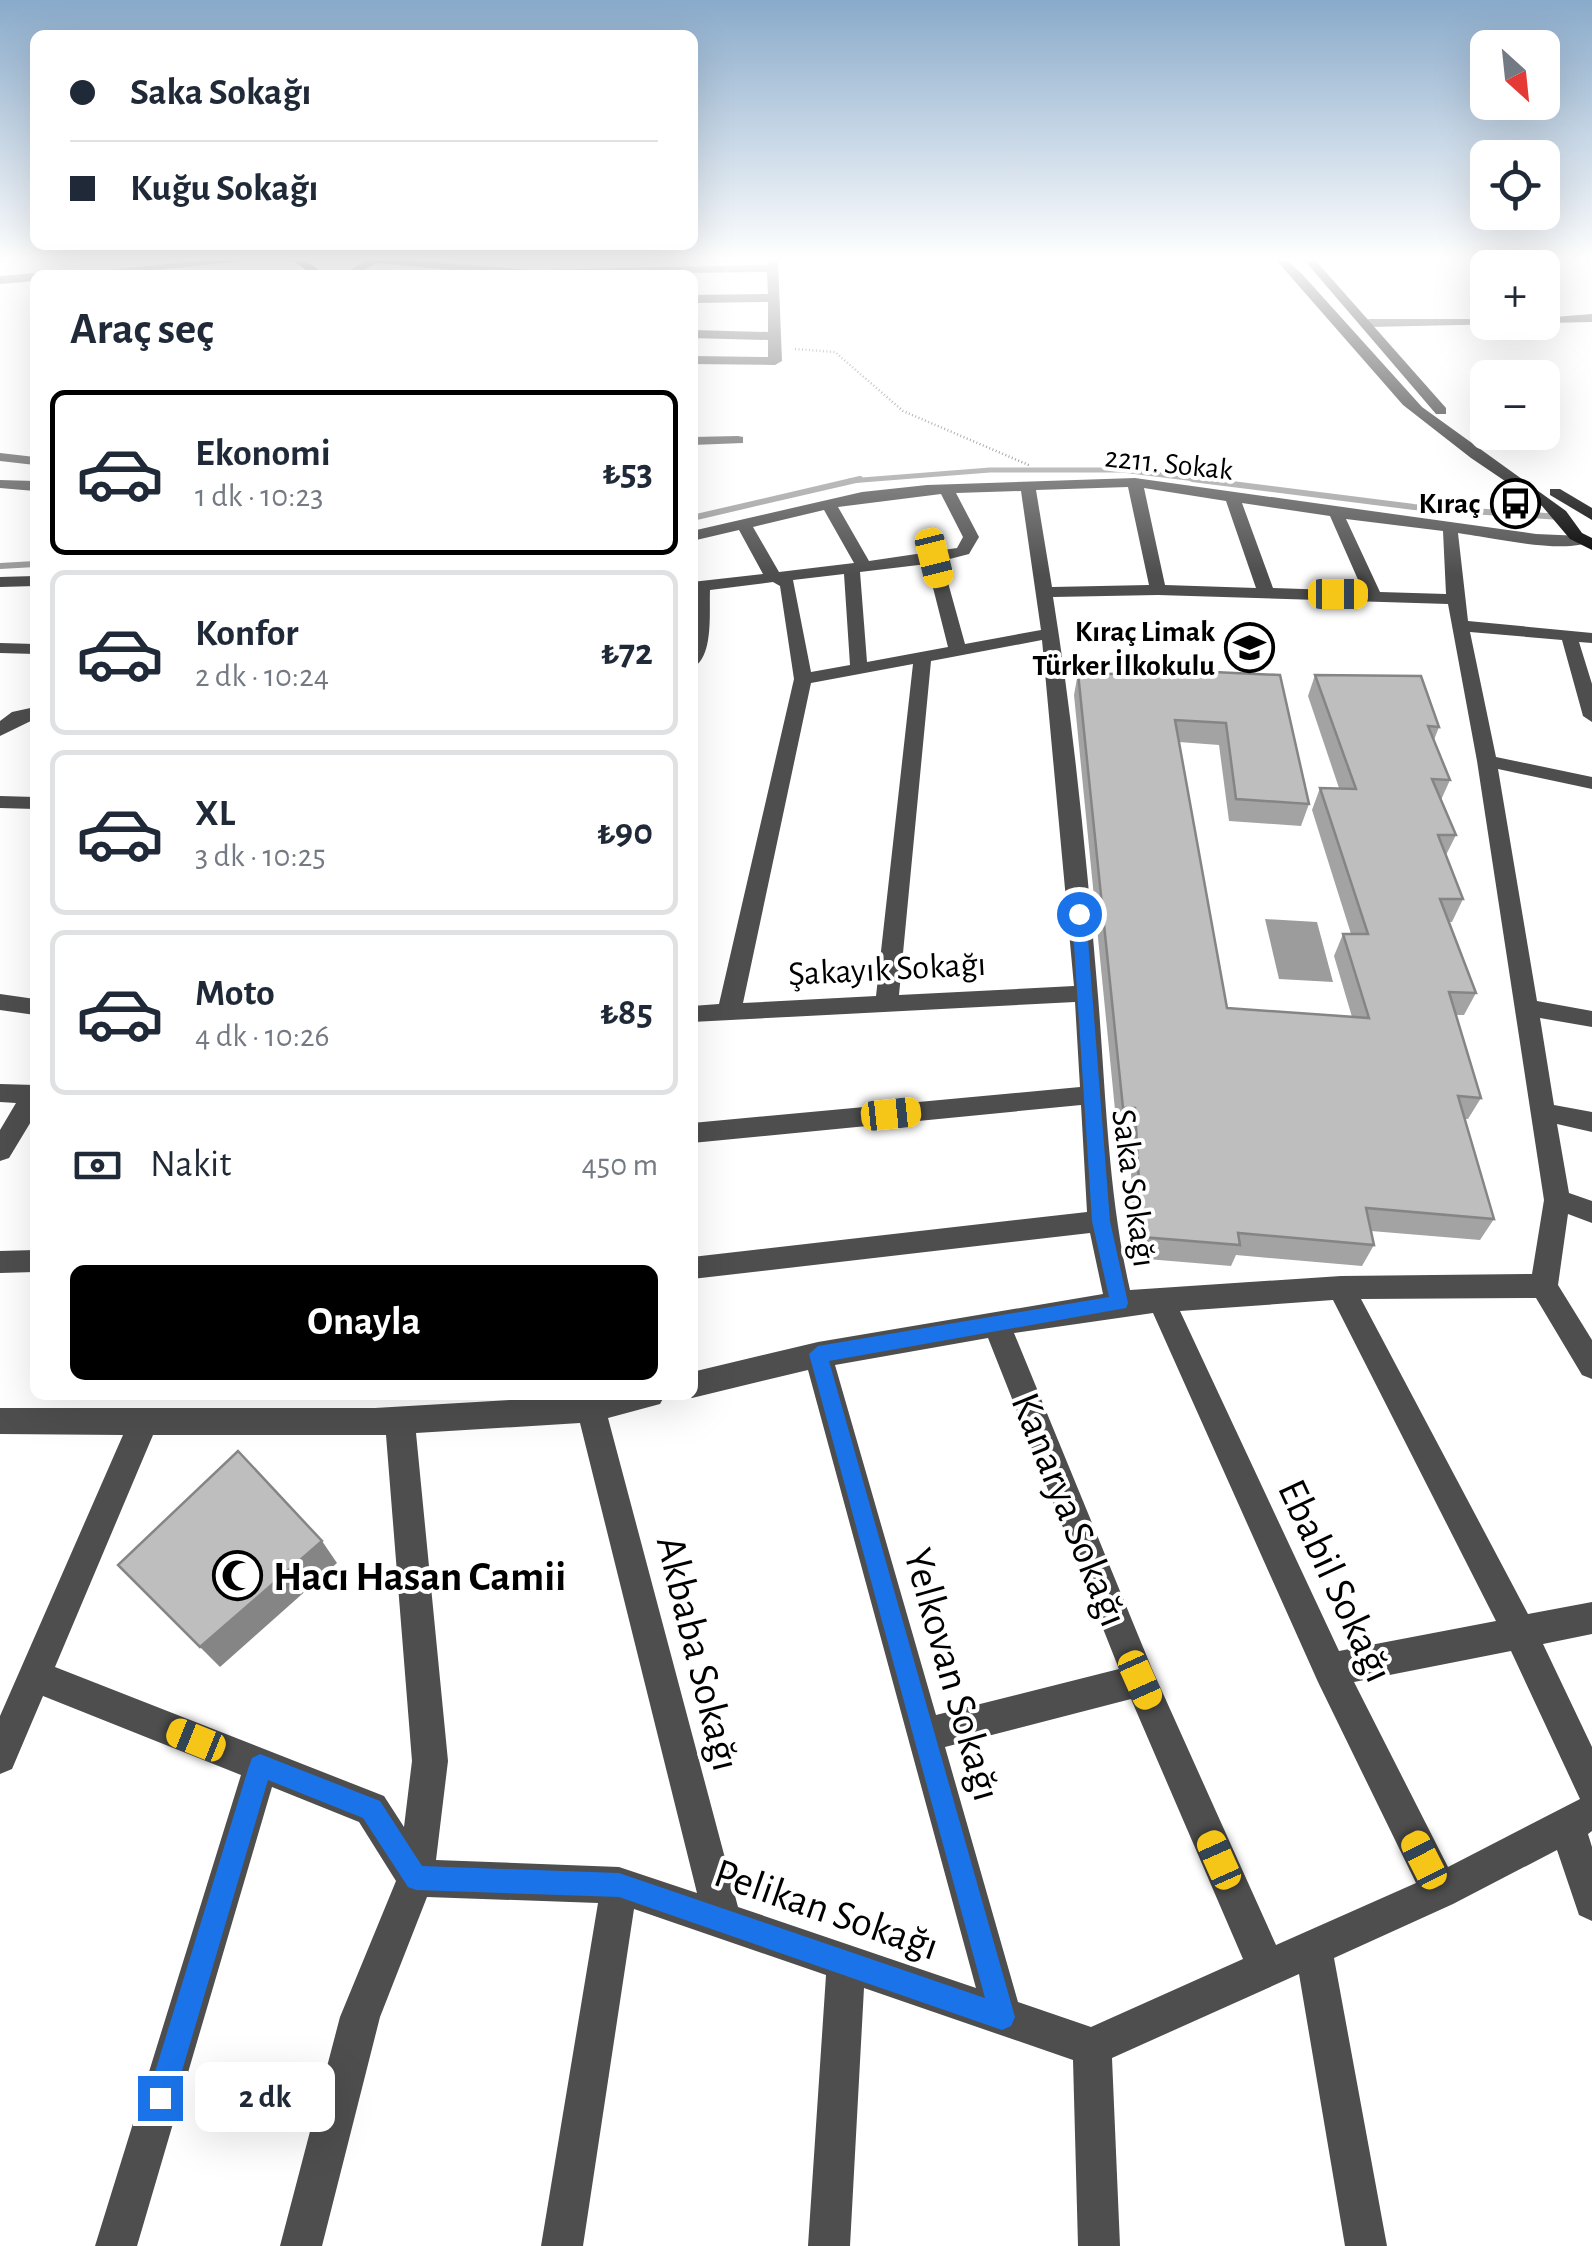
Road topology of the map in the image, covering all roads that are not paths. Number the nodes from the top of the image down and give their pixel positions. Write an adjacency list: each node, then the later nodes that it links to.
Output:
1 (1377, 366): 19 (main road)
2 (1402, 366): 15 (main road)
3 (738, 440): 4 (street)
4 (698, 441)
5 (0, 457): 6 (street)
6 (30, 460)
7 (1034, 478): 8 (street, 2211. Sokak); 11 (street, 2211. Sokak); 27 (street, Saka Sokağı)
8 (1135, 482): 12 (street, 2211. Sokak); 26 (street)
9 (1, 484): 10 (street)
10 (30, 486)
11 (946, 490): 13 (street, 2211. Sokak); 20 (street)
12 (1232, 496): 14 (street, 2211. Sokak); 28 (street)
13 (828, 503): 16 (street, 2211. Sokak); 21 (street)
14 (1336, 513): 17 (street, 2211. Sokak); 29 (street)
15 (1592, 518): 19 (main road)
16 (743, 522): 18 (street, 2211. Sokak); 22 (street)
17 (1450, 526): 19 (street, 2211. Sokak); 30 (street)
18 (698, 534)
19 (1583, 538)
20 (934, 558): 21 (street); 37 (street)
21 (858, 568): 22 (street); 39 (street)
22 (773, 576): 25 (street); 40 (street)
23 (30, 581): 24 (street)
24 (0, 582)
25 (698, 587)
26 (1158, 590): 27 (street); 28 (street)
27 (1042, 592): 32 (street, Saka Sokağı)
28 (1266, 593): 29 (street)
29 (1373, 594): 30 (street)
30 (1455, 599): 31 (street)
31 (1460, 626): 33 (street); 44 (street)
32 (1051, 634): 37 (street); 48 (street, Saka Sokağı)
33 (1569, 636): 34 (street); 42 (street)
34 (1592, 638)
35 (30, 649): 36 (street)
36 (3, 651)
37 (958, 651): 38 (street)
38 (923, 657): 39 (street); 50 (street)
39 (859, 669): 40 (street)
40 (802, 679): 53 (street)
41 (30, 713): 43 (street)
42 (1592, 716)
43 (0, 730)
44 (1488, 761): 45 (street); 52 (street)
45 (1592, 783)
46 (0, 802): 47 (street)
47 (30, 802)
48 (1086, 993): 50 (street, Şakayık Sokağı); 58 (street, Saka Sokağı)
49 (0, 1002): 51 (street)
50 (887, 1002): 53 (street, Şakayık Sokağı)
51 (30, 1006)
52 (1527, 1008): 55 (street); 60 (street)
53 (728, 1012): 54 (street, Şakayık Sokağı)
54 (698, 1014)
55 (1592, 1019)
56 (0, 1094): 57 (street)
57 (30, 1094)
58 (1090, 1095): 62 (street); 66 (street, Saka Sokağı)
59 (30, 1106): 63 (street)
60 (1543, 1112): 61 (street); 64 (street)
61 (1592, 1122)
62 (698, 1132)
63 (16, 1140)
64 (1557, 1200): 65 (street); 70 (street)
65 (1592, 1212)
66 (1101, 1221): 69 (street); 73 (street, Saka Sokağı)
67 (0, 1262): 68 (street)
68 (30, 1262)
69 (698, 1267)
70 (1544, 1286): 71 (street); 76 (street)
71 (1341, 1288): 72 (street); 84 (street)
72 (1162, 1302): 73 (street); 85 (street, Ebabil Sokağı)
73 (1119, 1303): 74 (street)
74 (996, 1324): 75 (street); 87 (street, Kanarya Sokağı)
75 (818, 1354): 77 (street); 88 (street, Yelkovan Sokağı)
76 (1592, 1366)
77 (698, 1384)
78 (629, 1400): 79 (street)
79 (591, 1409): 80 (street); 97 (street, Akbaba Sokağı)
80 (383, 1412): 81 (street); 93 (street)
81 (145, 1418): 82 (street); 86 (street)
82 (0, 1420)
83 (1592, 1618): 84 (street)
84 (1520, 1634): 85 (street); 91 (street)
85 (1330, 1670): 95 (street, Ebabil Sokağı)
86 (36, 1676): 89 (street); 90 (street)
87 (1140, 1680): 88 (street); 100 (street, Kanarya Sokağı)
88 (924, 1734): 101 (street, Yelkovan Sokağı)
89 (0, 1757)
90 (260, 1766): 93 (street); 103 (street)
91 (1592, 1786)
92 (1579, 1818): 95 (street); 96 (street)
93 (416, 1878): 94 (street, Pelikan Sokağı); 104 (street)
94 (619, 1885): 97 (street, Pelikan Sokağı); 105 (street)
95 (1440, 1891): 98 (street)
96 (1592, 1902)
97 (722, 1918): 99 (street, Pelikan Sokağı)
98 (1313, 1946): 100 (street); 108 (street)
99 (846, 1963): 101 (street, Pelikan Sokağı); 106 (street)
100 (1266, 1967): 102 (street)
101 (1002, 2017): 102 (street, Pelikan Sokağı)
102 (1092, 2047): 107 (street)
103 (116, 2246)
104 (301, 2246)
105 (562, 2246)
106 (829, 2246)
107 (1099, 2246)
108 (1366, 2246)

